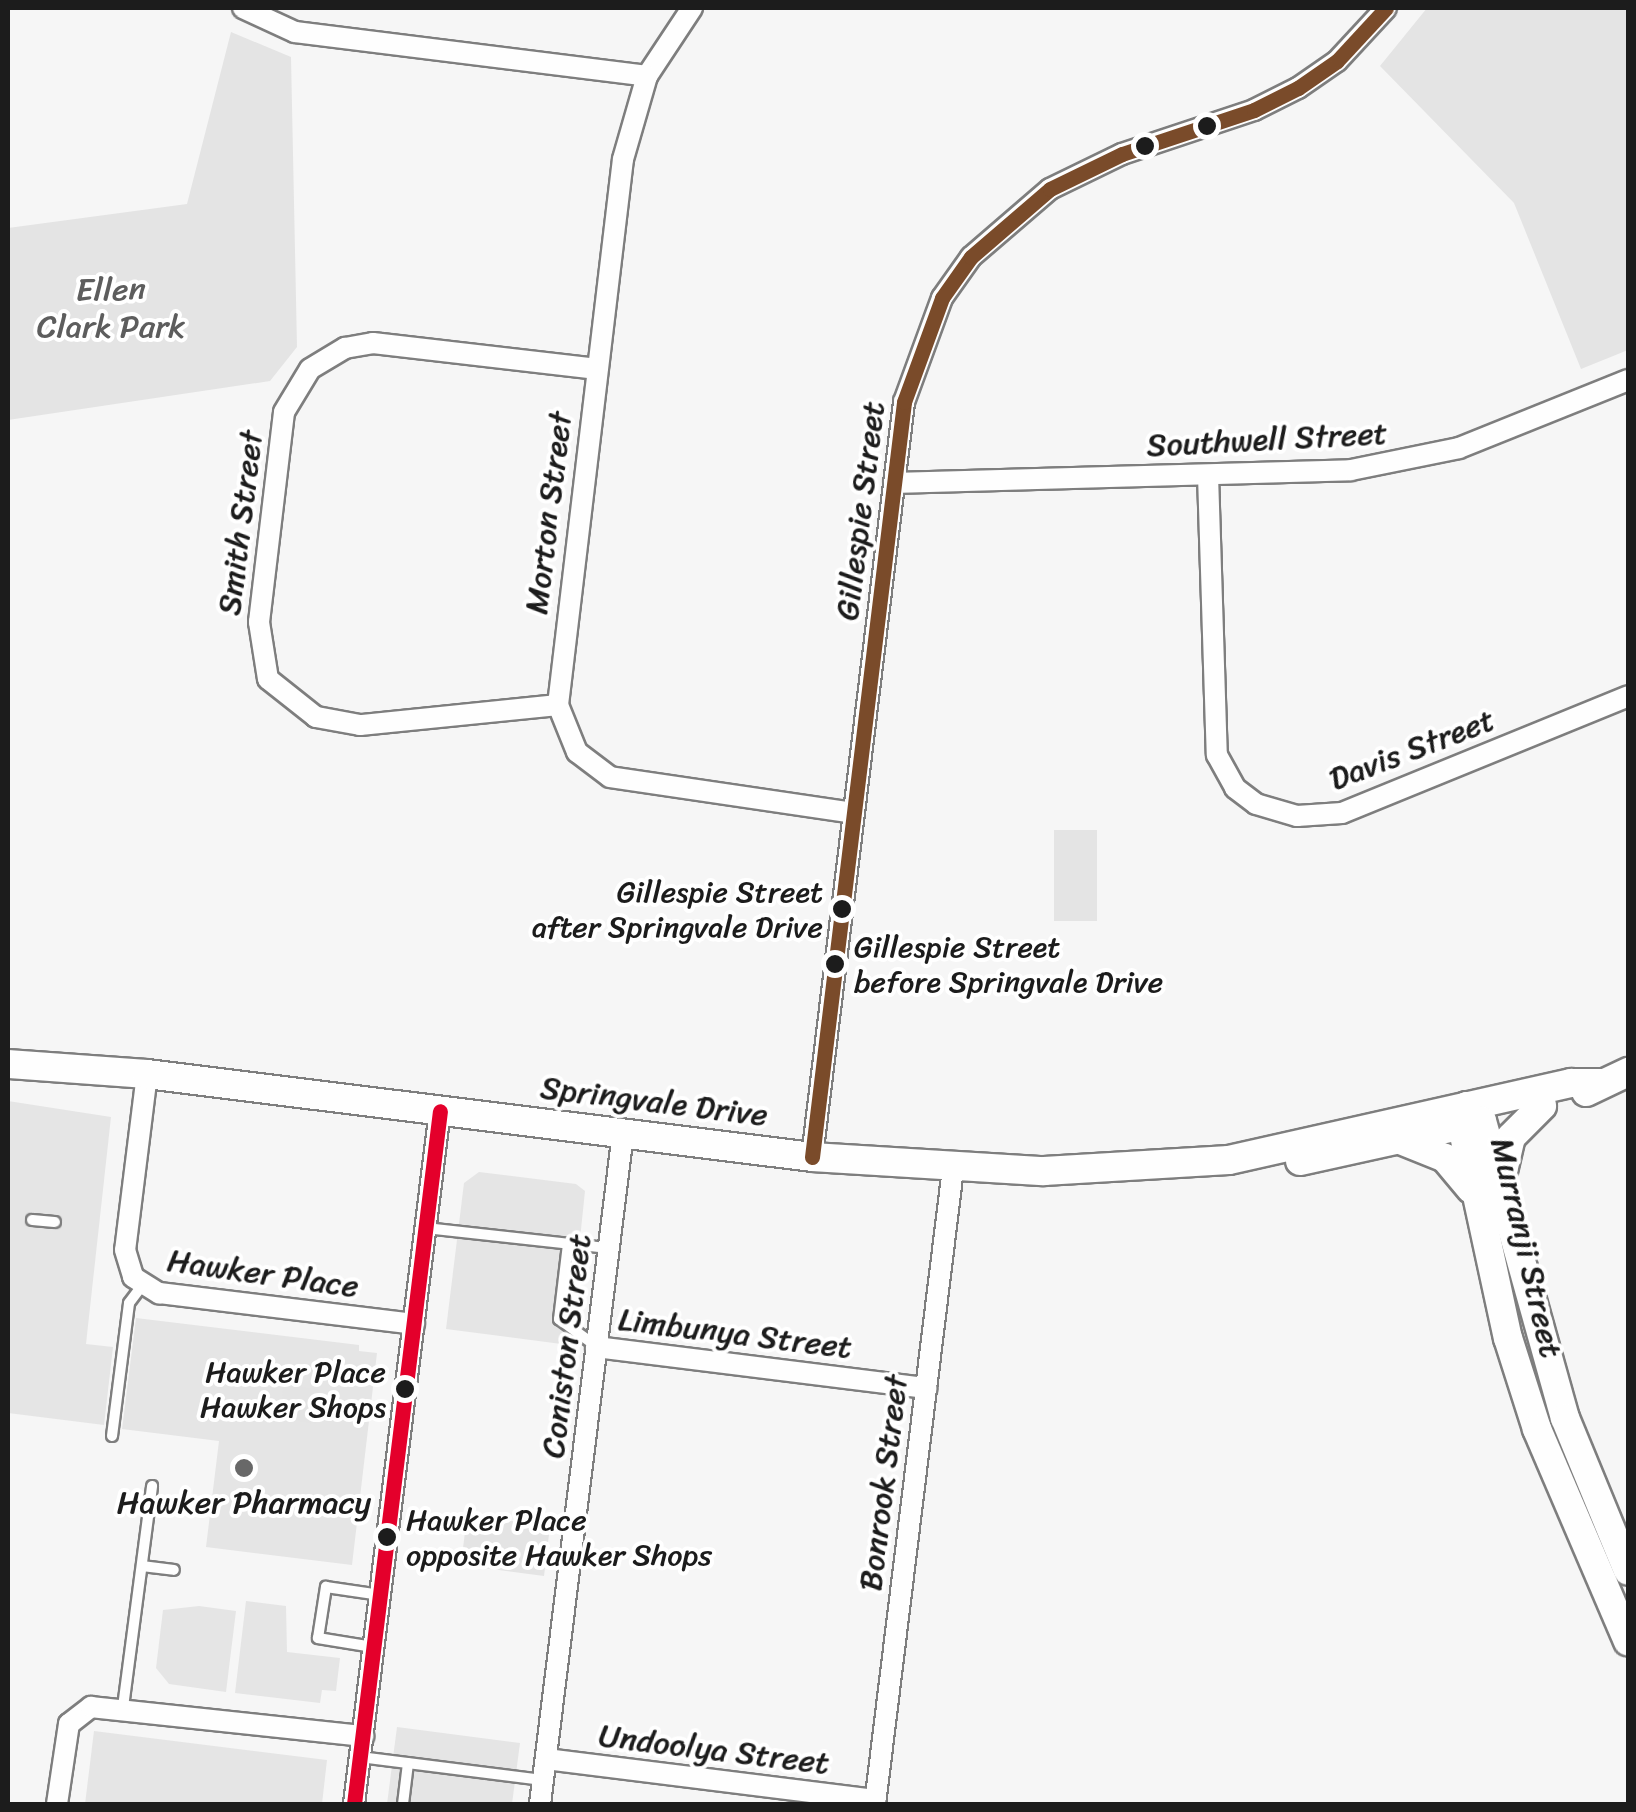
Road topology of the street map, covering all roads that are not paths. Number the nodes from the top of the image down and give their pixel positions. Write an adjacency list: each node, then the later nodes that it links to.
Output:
1 (243, 8): 4 (street)
2 (692, 8): 4 (street, Morton Street)
3 (1386, 8): 8 (street, Gillespie Street)
4 (647, 76): 5 (street, Morton Street)
5 (597, 369): 10 (street, Morton Street); 10 (street, Smith Street)
6 (1628, 380): 7 (street, Southwell Street)
7 (1208, 475): 8 (street, Southwell Street); 9 (street, Davis Street)
8 (894, 484): 11 (street, Gillespie Street)
9 (1628, 696)
10 (558, 704): 11 (street, Morton Street)
11 (853, 813): 23 (street, Gillespie Street)
12 (8, 1046): 14 (main road, Springvale Drive)
13 (8, 1064): 14 (main road, Springvale Drive)
14 (72, 1066): 16 (main road, Springvale Drive)
15 (1628, 1072): 17 (main road, Springvale Drive)
16 (147, 1074): 19 (main road, Springvale Drive); 32 (street, Hawker Place)
17 (1601, 1083): 18 (main road, Springvale Drive); 20 (main road, Springvale Drive)
18 (1542, 1106): 20 (main road, Springvale Drive); 26 (main road)
19 (440, 1111): 21 (main road, Springvale Drive); 29 (street)
20 (1470, 1118): 22 (main road, Springvale Drive); 24 (main road, Springvale Drive); 26 (main road, Murranji Street)
21 (623, 1133): 23 (main road, Springvale Drive); 31 (street, Coniston Street)
22 (1403, 1141): 24 (main road, Springvale Drive); 26 (main road)
23 (812, 1157): 25 (main road, Springvale Drive)
24 (1229, 1160): 25 (main road, Springvale Drive)
25 (953, 1169): 35 (street, Bonrook Street)
26 (1489, 1195): 40 (main road, Murranji Street); 42 (main road, Murranji Street)
27 (32, 1220): 28 (lane)
28 (56, 1222)
29 (426, 1228): 30 (lane); 33 (street)
30 (568, 1244): 31 (lane); 34 (lane)
31 (609, 1248): 34 (street, Coniston Street)
32 (142, 1286): 33 (street, Hawker Place); 36 (lane)
33 (414, 1324): 41 (street)
34 (596, 1347): 35 (street, Limbunya Street); 47 (street, Coniston Street)
35 (926, 1388): 48 (street, Bonrook Street)
36 (112, 1436)
37 (152, 1486): 38 (lane)
38 (142, 1566): 39 (lane); 44 (lane)
39 (174, 1570)
40 (1628, 1571)
41 (380, 1596): 43 (street); 43 (lane)
42 (1628, 1641)
43 (374, 1647): 45 (street)
44 (123, 1707): 45 (street); 49 (street)
45 (362, 1747): 46 (lane); 50 (street)
46 (408, 1763): 47 (lane); 51 (lane)
47 (544, 1770): 48 (street, Undoolya Street); 52 (street, Coniston Street)
48 (875, 1802)
49 (57, 1804)
50 (354, 1804)
51 (403, 1804)
52 (540, 1804)

